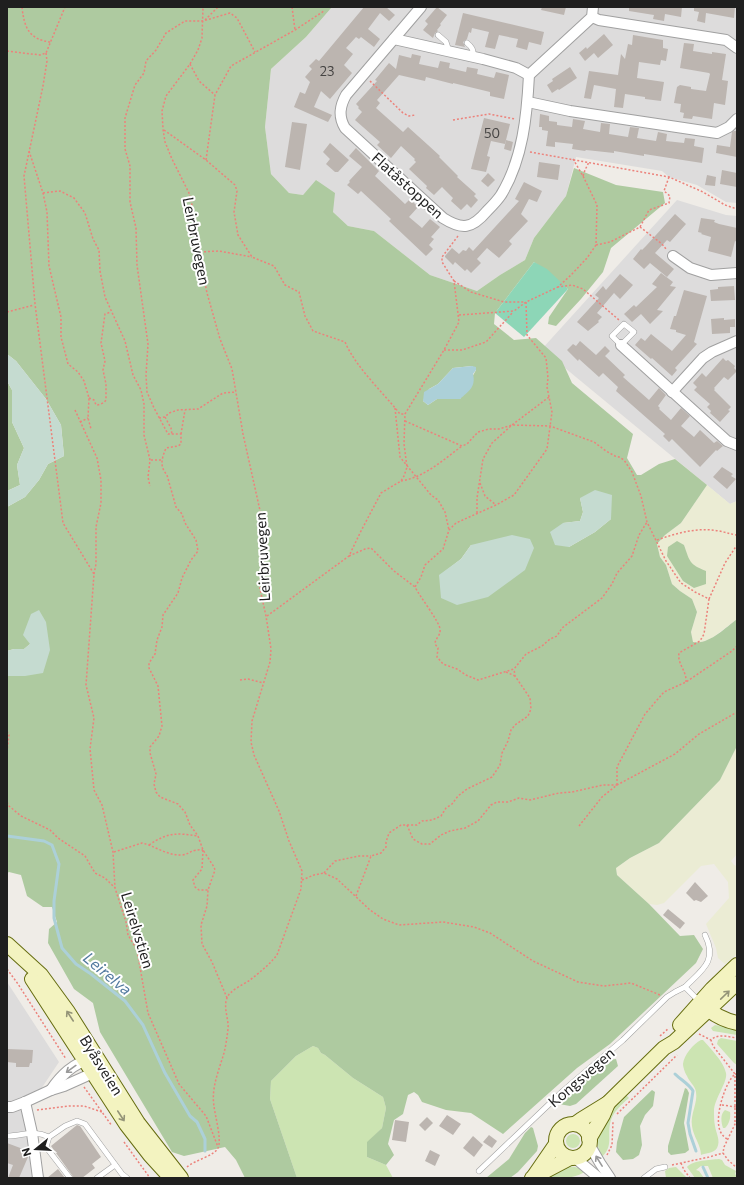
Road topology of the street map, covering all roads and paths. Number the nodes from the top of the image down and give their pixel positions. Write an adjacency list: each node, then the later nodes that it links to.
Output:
1 (22, 7): 13 (path)
2 (65, 7): 13 (path)
3 (203, 7): 9 (path, Leirbruvegen)
4 (218, 7): 9 (path)
5 (292, 7): 10 (path)
6 (421, 7): 12 (street, Flatåstoppen)
7 (324, 11): 10 (path)
8 (592, 12): 15 (street); 23 (street)
9 (203, 21): 18 (path); 21 (path, Leirbruvegen); 60 (path)
10 (295, 30): 18 (path)
11 (438, 35): 17 (lane)
12 (394, 39): 17 (street); 22 (street, Flatåstoppen)
13 (51, 42): 19 (path)
14 (467, 43): 20 (lane)
15 (737, 48)
16 (7, 51): 19 (path)
17 (449, 51): 20 (street)
18 (255, 52): 24 (path)
19 (46, 53): 31 (path)
20 (473, 57): 23 (street)
21 (190, 64): 24 (path); 30 (path, Leirbruvegen)
22 (363, 74): 26 (path); 40 (street, Flatåstoppen)
23 (529, 75): 25 (street)
24 (215, 95): 34 (path)
25 (528, 102): 27 (street); 29 (street)
26 (416, 116)
27 (737, 119)
28 (453, 120): 29 (path)
29 (525, 120): 32 (street)
30 (164, 130): 34 (path); 43 (path, Leirbruvegen)
31 (29, 150): 38 (path); 50 (path)
32 (520, 150): 33 (path); 40 (street)
33 (573, 159): 35 (path); 36 (path)
34 (206, 160): 45 (path)
35 (589, 162): 36 (path); 37 (path)
36 (584, 176): 42 (path)
37 (669, 177): 39 (path); 41 (path)
38 (43, 193): 52 (path); 64 (path)
39 (737, 209)
40 (465, 226): 47 (path)
41 (640, 227): 42 (path); 44 (path)
42 (596, 245): 48 (path)
43 (200, 252): 45 (path); 61 (path, Leirbruvegen)
44 (673, 256): 46 (street)
45 (252, 257): 65 (path)
46 (737, 273)
47 (454, 281): 49 (path); 54 (path)
48 (558, 287): 49 (path); 55 (path)
49 (526, 302): 53 (path); 63 (path)
50 (35, 304): 51 (path); 96 (path)
51 (7, 312)
52 (111, 312): 59 (path); 64 (path)
53 (514, 312): 54 (path); 58 (path)
54 (458, 315): 58 (path)
55 (624, 324): 57 (lane); 57 (lane)
56 (737, 341): 62 (street)
57 (621, 345): 62 (street)
58 (444, 350): 68 (path)
59 (141, 390): 60 (path); 81 (path)
60 (147, 392): 71 (path)
61 (236, 392): 67 (path); 99 (path, Leirbruvegen)
62 (672, 392): 79 (street)
63 (549, 397): 74 (path); 75 (path)
64 (89, 398): 70 (path)
65 (395, 408): 68 (path); 83 (path)
66 (75, 410): 72 (path)
67 (186, 410): 69 (path); 77 (path)
68 (405, 414): 73 (path)
69 (164, 417): 71 (path); 78 (path)
70 (88, 418): 72 (path); 76 (path)
71 (159, 418): 78 (path)
72 (80, 422): 96 (path)
73 (405, 422): 80 (path); 83 (path)
74 (512, 425): 75 (path); 80 (path); 86 (path)
75 (550, 426): 88 (path); 90 (path)
76 (91, 430)
77 (181, 434): 78 (path); 82 (path)
78 (172, 435)
79 (737, 445)
80 (462, 446): 84 (path)
81 (150, 460): 82 (path); 87 (path)
82 (161, 460): 114 (path)
83 (407, 466): 84 (path); 85 (path)
84 (416, 477): 85 (path); 91 (path)
85 (401, 481): 95 (path)
86 (479, 482): 88 (path); 89 (path)
87 (150, 486)
88 (496, 505): 89 (path)
89 (477, 513): 91 (path)
90 (647, 522): 93 (path); 101 (path)
91 (449, 530): 97 (path)
92 (737, 535): 93 (path)
93 (657, 540): 98 (path)
94 (737, 545): 98 (path)
95 (349, 556): 97 (path); 99 (path)
96 (94, 574): 117 (path)
97 (415, 587): 102 (path)
98 (709, 599): 105 (path)
99 (266, 616): 106 (path, Leirbruvegen)
100 (737, 646): 105 (path)
101 (514, 669): 102 (path); 103 (path)
102 (506, 672): 103 (path)
103 (515, 676): 112 (path)
104 (240, 680): 106 (path)
105 (686, 682): 110 (path)
106 (263, 683): 120 (path, Leirbruvegen)
107 (737, 712): 110 (path)
108 (7, 731): 109 (path)
109 (7, 751)
110 (617, 784): 112 (path); 113 (path)
111 (7, 802): 121 (path, Leirelvstien)
112 (407, 825): 118 (path)
113 (580, 826)
114 (198, 836): 115 (path); 116 (path)
115 (149, 845): 116 (path); 117 (path)
116 (203, 850): 122 (path); 122 (path)
117 (113, 852): 121 (path)
118 (371, 856): 119 (path); 123 (path)
119 (324, 873): 120 (path); 123 (path)
120 (302, 880): 131 (path, Leirbruvegen)
121 (115, 888): 158 (path, Leirelvstien)
122 (208, 890): 131 (path)
123 (356, 896): 130 (path)
124 (705, 935): 129 (lane, Kongsvegen)
125 (7, 944): 139 (main road, Byåsveien)
126 (737, 965): 132 (main road, Kongsvegen)
127 (7, 969): 138 (path)
128 (737, 983): 132 (main road, Kongsvegen, one-way to 128)
129 (685, 987): 130 (lane, Kongsvegen); 132 (lane)
130 (667, 997): 166 (lane, Kongsvegen)
131 (227, 998): 158 (path)
132 (704, 1006): 133 (main road); 146 (main road, Kongsvegen)
133 (737, 1023)
134 (699, 1034): 136 (path)
135 (737, 1038): 136 (path)
136 (711, 1040): 140 (path)
137 (677, 1055): 146 (path)
138 (68, 1062)
139 (92, 1065): 141 (street); 141 (street, one-way to 141); 167 (main road, Byåsveien); 173 (main road, Byåsveien, one-way to 173)
140 (736, 1074): 143 (path); 145 (path)
141 (50, 1090): 142 (street)
142 (26, 1102): 144 (street); 152 (street)
143 (721, 1105): 145 (path); 155 (path)
144 (7, 1107)
145 (736, 1107): 150 (path)
146 (613, 1109): 151 (main road, Kongsvegen); 156 (main road, Kongsvegen)
147 (36, 1110): 148 (path)
148 (102, 1112)
149 (613, 1121): 162 (path)
150 (736, 1121): 155 (path)
151 (576, 1124): 156 (main road); 157 (main road, Kongsvegen)
152 (32, 1132): 153 (lane); 154 (lane); 169 (street)
153 (7, 1136)
154 (48, 1137): 163 (lane); 170 (lane)
155 (727, 1139): 159 (path)
156 (589, 1141): 160 (main road, Kongsvegen); 162 (street, one-way to 156)
157 (556, 1144): 160 (main road); 168 (main road, Kongsvegen)
158 (218, 1148): 167 (path)
159 (723, 1153): 161 (path); 165 (path)
160 (572, 1158): 168 (main road, Kongsvegen); 174 (street)
161 (681, 1162): 164 (path); 177 (path)
162 (600, 1163): 175 (street)
163 (115, 1165): 171 (lane); 172 (lane)
164 (665, 1167): 176 (lane)
165 (737, 1168)
166 (479, 1171)
167 (184, 1173)
168 (533, 1177)
169 (38, 1178)
170 (70, 1178)
171 (97, 1178)
172 (127, 1178)
173 (172, 1178)
174 (599, 1178)
175 (610, 1178)
176 (644, 1178)
177 (690, 1178)

